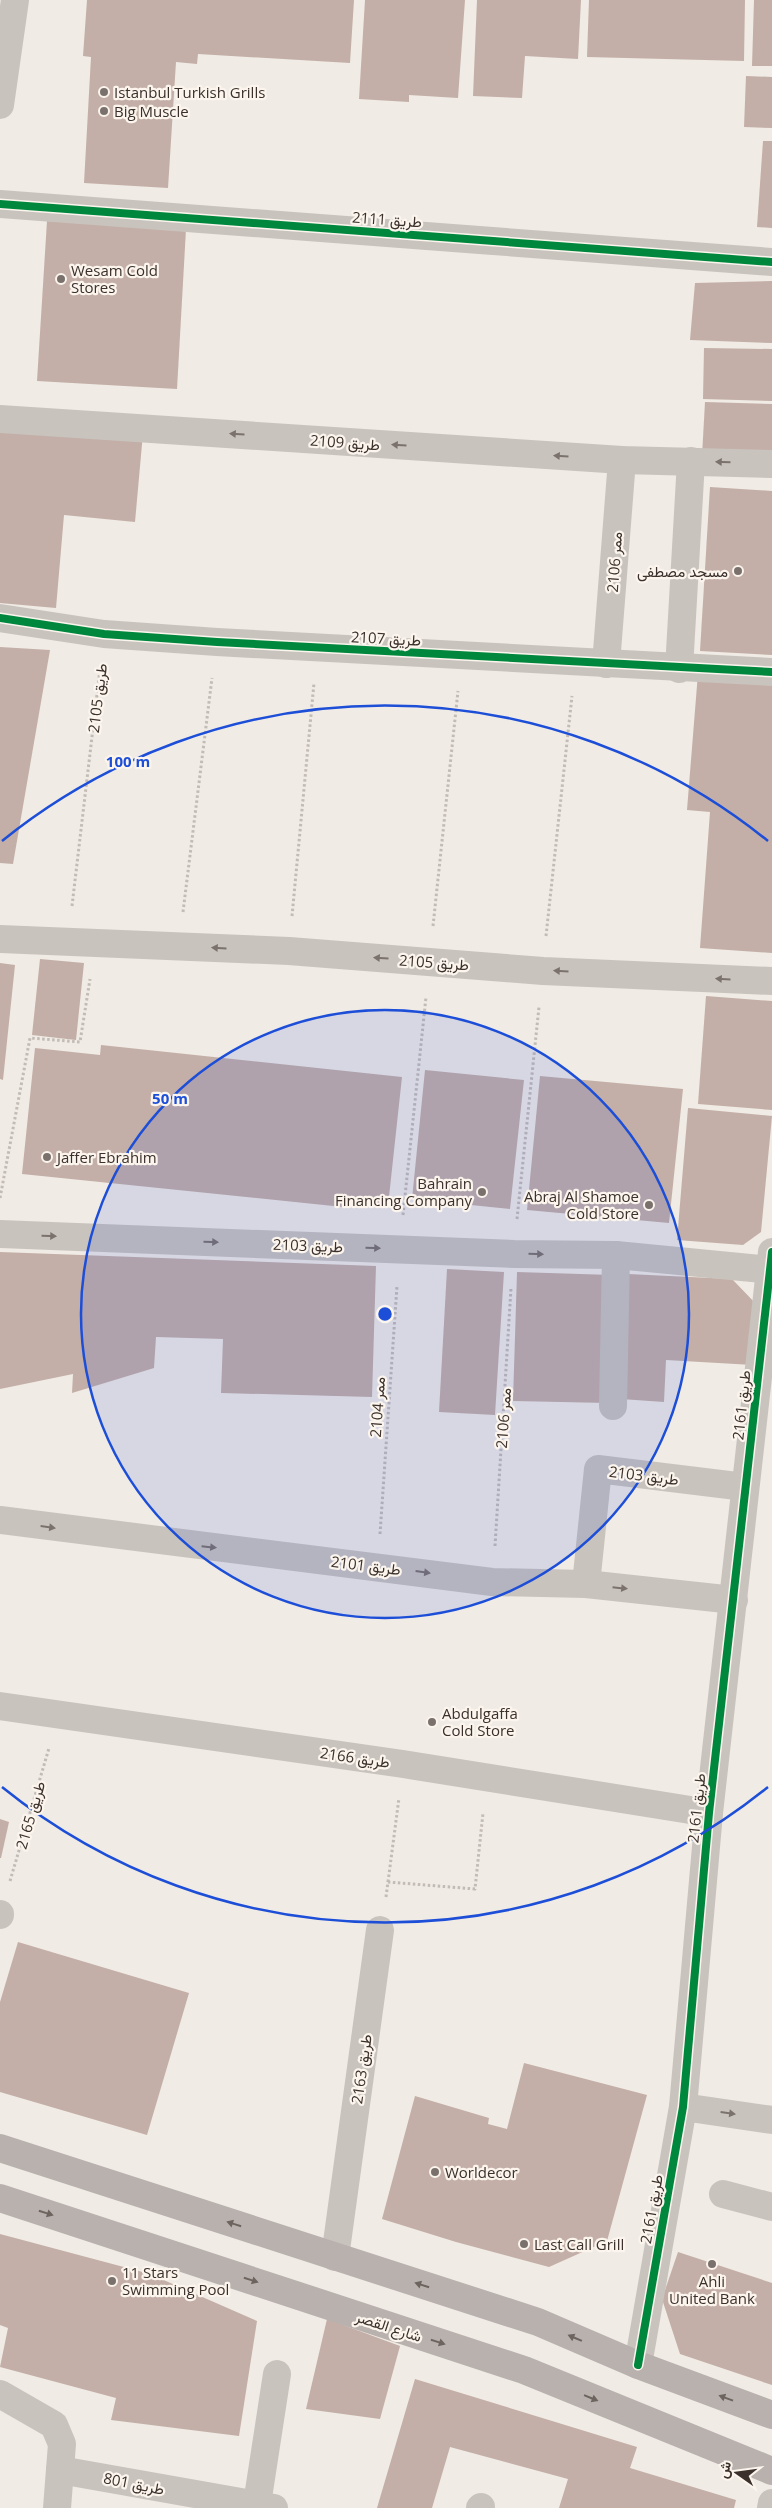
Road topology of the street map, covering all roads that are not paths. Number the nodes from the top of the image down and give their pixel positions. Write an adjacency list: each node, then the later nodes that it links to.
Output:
1 (15, 0): 2 (street)
2 (0, 105)
3 (0, 204): 4 (street, طريق 2111)
4 (772, 262)
5 (0, 419): 6 (street, طريق 2109, one-way to 5)
6 (622, 460): 7 (street, طريق 2109); 10 (street, ممر 2106)
7 (690, 461): 8 (street, طريق 2109, one-way to 7); 11 (street)
8 (772, 464)
9 (0, 618): 10 (street, طريق 2107)
10 (606, 664): 11 (street, طريق 2107)
11 (679, 669): 12 (street, طريق 2107)
12 (772, 672)
13 (0, 938): 14 (street, طريق 2105, one-way to 13)
14 (772, 981)
15 (0, 1234): 16 (street, طريق 2103, one-way to 16)
16 (616, 1255): 17 (street, طريق 2103); 18 (street)
17 (771, 1264): 19 (street, طريق 2161)
18 (613, 1406)
19 (745, 1487): 21 (street, طريق 2103); 22 (street, طريق 2161)
20 (0, 1520): 21 (street, طريق 2101, one-way to 21)
21 (586, 1584): 22 (street, طريق 2101, one-way to 22)
22 (734, 1600): 24 (street, طريق 2161)
23 (0, 1706): 24 (street, طريق 2166)
24 (709, 1813): 26 (street, طريق 2161)
25 (380, 1930): 32 (street, طريق 2163)
26 (683, 2107): 27 (street, one-way to 27); 33 (street, طريق 2161)
27 (772, 2120)
28 (0, 2148): 32 (main road, one-way to 28)
29 (723, 2194): 31 (street)
30 (0, 2198): 38 (main road, شارع القصر, one-way to 38)
31 (772, 2207)
32 (335, 2257): 33 (main road, one-way to 32)
33 (638, 2365): 36 (main road, one-way to 33)
34 (277, 2374): 41 (street, طريق 801)
35 (0, 2394): 37 (street)
36 (772, 2415)
37 (60, 2470): 39 (street, طريق 801); 42 (street)
38 (772, 2471)
39 (207, 2502): 41 (street, طريق 801)
40 (772, 2503): 43 (street)
41 (266, 2506)
42 (57, 2508)
43 (771, 2508)

